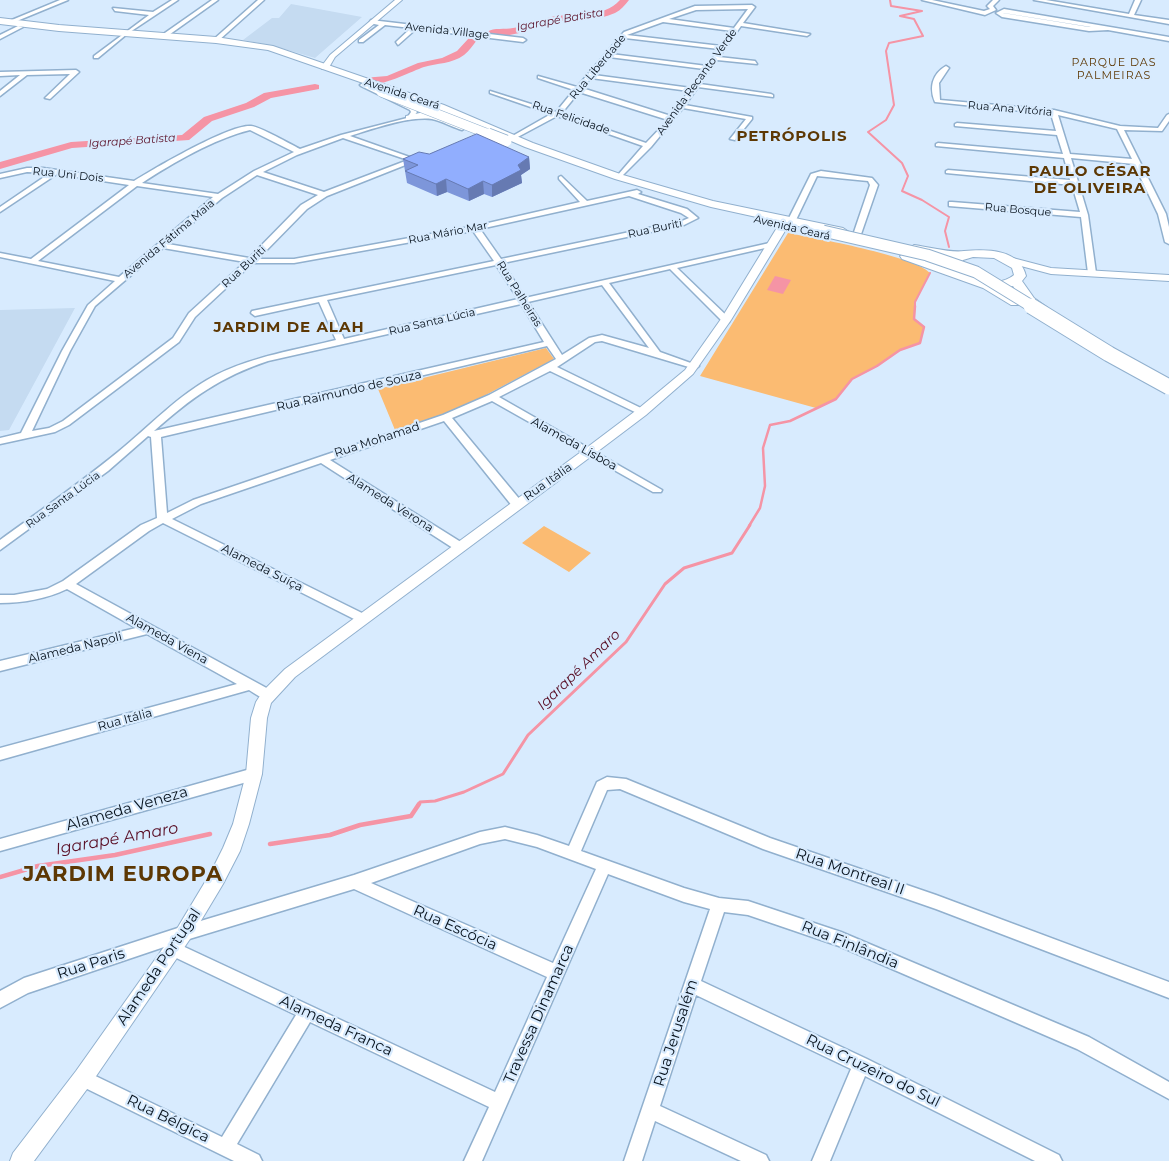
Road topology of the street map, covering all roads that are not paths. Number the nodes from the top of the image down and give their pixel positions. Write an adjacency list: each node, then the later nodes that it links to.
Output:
1 (65, 0): 17 (street)
2 (175, 0): 14 (street)
3 (215, 0): 27 (street)
4 (261, 0): 31 (street)
5 (399, 0): 18 (street)
6 (925, 0): 7 (street)
7 (996, 0)
8 (1040, 0): 12 (street)
9 (1090, 0): 12 (street)
10 (1138, 0): 15 (street)
11 (752, 7): 16 (street, Rua Liberdade); 22 (street, Avenida Recanto Verde)
12 (1084, 8): 15 (street)
13 (115, 9): 14 (street)
14 (156, 14): 25 (street)
15 (1131, 15): 19 (street)
16 (661, 20): 22 (street); 28 (street, Rua Liberdade)
17 (3, 22): 21 (main road, Avenida Ceará); 25 (main road, Avenida Ceará)
18 (371, 22): 20 (street, Avenida Village); 37 (street)
19 (1169, 22)
20 (383, 24): 23 (street, Avenida Village); 33 (street)
21 (20, 27): 25 (main road, Avenida Ceará); 29 (street)
22 (738, 27): 26 (street); 35 (street, Avenida Recanto Verde)
23 (414, 28): 32 (street, Avenida Village); 34 (street)
24 (1108, 29): 24 (street); 30 (street)
25 (126, 34): 27 (main road, Avenida Ceará); 38 (street); 49 (main road, Avenida Ceará)
26 (807, 34)
27 (164, 36): 31 (main road, Avenida Ceará)
28 (623, 36): 35 (street); 36 (street, Rua Liberdade)
29 (0, 37)
30 (1169, 39)
31 (216, 40): 40 (main road, Avenida Ceará)
32 (522, 40)
33 (361, 41)
34 (398, 43)
35 (722, 48): 39 (street, Avenida Recanto Verde)
36 (606, 55): 43 (street); 47 (street, Rua Liberdade)
37 (332, 56): 40 (street); 42 (street)
38 (96, 57)
39 (715, 58): 41 (street); 43 (street, Avenida Recanto Verde)
40 (311, 62): 42 (main road, Avenida Ceará)
41 (755, 63)
42 (325, 67): 54 (main road, Avenida Ceará)
43 (707, 68): 50 (street, Avenida Recanto Verde)
44 (946, 68): 58 (street, Rua Ana Vitória)
45 (0, 74): 46 (street)
46 (25, 74): 53 (street); 56 (street)
47 (590, 76): 50 (street); 51 (street, Rua Liberdade)
48 (540, 77): 51 (street)
49 (363, 85): 59 (street, Avenida Ceará); 69 (main road, Avenida Ceará, bridge)
50 (695, 87): 55 (street); 57 (street, Avenida Recanto Verde)
51 (580, 89): 60 (street, Rua Liberdade); 63 (street)
52 (492, 92): 60 (street, Rua Felicidade)
53 (0, 94)
54 (403, 95): 59 (main road); 64 (main road, Avenida Ceará)
55 (771, 96)
56 (48, 98)
57 (681, 106): 63 (street, Avenida Recanto Verde); 70 (street)
58 (1054, 112): 66 (street, Rua Ana Vitória); 67 (street)
59 (411, 114): 61 (main road); 68 (street, Avenida Fátima Maia)
60 (558, 114): 69 (street, Rua Liberdade); 72 (street, Rua Felicidade)
61 (440, 115): 64 (main road); 69 (street, Avenida Ceará)
62 (1169, 116): 66 (street, Rua Ana Vitória)
63 (672, 119): 72 (street, Avenida Recanto Verde)
64 (472, 120): 69 (main road, Avenida Ceará)
65 (957, 125): 67 (street)
66 (1120, 128): 75 (street)
67 (1059, 133): 74 (street)
68 (342, 136): 73 (street, Avenida Fátima Maia); 85 (street, Rua Buriti)
69 (509, 140): 80 (main road, Avenida Ceará); 84 (main road, Avenida Ceará)
70 (733, 140)
71 (938, 145): 74 (street)
72 (649, 146): 80 (street, Avenida Recanto Verde)
73 (298, 151): 77 (street, Avenida Fátima Maia); 82 (street)
74 (1067, 156): 75 (street); 83 (street)
75 (1138, 162): 95 (street)
76 (56, 172): 79 (street, Rua Uni Dois); 82 (street, Rua Uni Dois); 90 (street)
77 (256, 172): 85 (street); 87 (street, Avenida Fátima Maia)
78 (948, 172): 83 (street)
79 (0, 176)
80 (619, 177): 92 (main road, Avenida Ceará)
81 (561, 178): 88 (street)
82 (136, 183): 87 (street, Rua Uni Dois); 102 (street)
83 (1076, 183): 91 (street)
84 (644, 190): 86 (street, Rua Mário Mar); 92 (main road, Avenida Ceará)
85 (324, 194): 103 (street, Rua Buriti)
86 (631, 194): 88 (street, Rua Mário Mar); 100 (street, Rua Buriti)
87 (219, 196): 97 (street, Avenida Fátima Maia)
88 (586, 204): 93 (street, Rua Mário Mar)
89 (952, 204): 91 (street, Rua Bosque)
90 (0, 210)
91 (1084, 215): 106 (street)
92 (790, 224): 94 (main road); 94 (street); 96 (street, Rua Itália); 107 (main road, Avenida Ceará); 124 (main road, bridge)
93 (475, 228): 100 (street, Rua Palheiras); 103 (street, Rua Mário Mar)
94 (857, 235): 99 (main road)
95 (1169, 242)
96 (771, 244): 104 (street, Rua Santa Lúcia); 116 (street, Rua Itália)
97 (161, 245): 103 (street); 110 (street, Avenida Fátima Maia)
98 (0, 255): 102 (street)
99 (962, 255): 101 (main road); 107 (main road)
100 (498, 260): 113 (street, Rua Buriti); 114 (street, Rua Palheiras)
101 (1009, 260): 105 (street); 108 (main road)
102 (33, 261): 110 (street)
103 (251, 261): 130 (street, Rua Buriti)
104 (672, 267): 111 (street, Rua Santa Lúcia); 116 (street)
105 (1051, 271): 106 (street); 108 (street)
106 (1092, 274): 109 (street)
107 (962, 276): 112 (main road, Avenida Ceará)
108 (1018, 278): 112 (main road); 123 (main road)
109 (1169, 278)
110 (121, 280): 130 (street, Avenida Fátima Maia)
111 (604, 282): 114 (street, Rua Santa Lúcia); 119 (street)
112 (984, 284): 125 (main road)
113 (322, 299): 115 (street, Rua Buriti); 117 (street)
114 (524, 301): 117 (street, Rua Santa Lúcia); 118 (street, Rua Palheiras)
115 (255, 313)
116 (726, 320): 121 (street, Rua Itália)
117 (341, 342): 129 (street, Rua Santa Lúcia)
118 (550, 344): 120 (street, Rua Palheiras); 129 (street, Rua Raimundo de Souza)
119 (658, 355): 120 (street, Rua Mohamad); 121 (street, Rua Mohamad)
120 (561, 361): 122 (street, Rua Mohamad)
121 (695, 366): 127 (street, Rua Itália)
122 (550, 367): 126 (street, Rua Mohamad); 127 (street)
123 (1169, 382)
124 (1169, 386)
125 (1169, 393)
126 (492, 397): 128 (street, Rua Mohamad); 132 (street, Alameda Lisboa)
127 (642, 412): 132 (street, Rua Itália)
128 (446, 417): 133 (street, Rua Mohamad); 135 (street)
129 (152, 434): 136 (street); 137 (street, Rua Santa Lúcia)
130 (24, 436): 131 (street)
131 (0, 441)
132 (589, 452): 134 (street, Alameda Lisboa); 135 (street, Rua Itália)
133 (321, 459): 136 (street, Rua Mohamad); 138 (street, Alameda Verona)
134 (657, 490)
135 (517, 504): 138 (street, Rua Itália)
136 (162, 518): 139 (street, Rua Mohamad); 141 (street, Alameda Suíça)
137 (0, 546)
138 (460, 547): 141 (street, Rua Itália)
139 (67, 584): 140 (street, Rua Mohamad); 142 (street, Alameda Viena)
140 (0, 599)
141 (362, 618): 145 (street, Rua Itália)
142 (149, 629): 143 (street, Alameda Napoli); 144 (street, Alameda Viena)
143 (0, 666)
144 (251, 685): 145 (street, Alameda Viena); 146 (street, Rua Itália)
145 (268, 695): 147 (street, Alameda Portugal)
146 (0, 754)
147 (254, 774): 149 (street, Alameda Veneza); 154 (street, Alameda Portugal)
148 (517, 834): 150 (street, Rua Finlândia); 152 (street, Rua Paris)
149 (0, 845)
150 (572, 854): 151 (street, Rua Finlândia); 158 (street, Rua Montreal II)
151 (604, 867): 153 (street, Rua Finlândia); 156 (street, Travessa Dinamarca)
152 (354, 882): 154 (street, Rua Paris); 156 (street, Rua Escócia)
153 (719, 905): 157 (street, Rua Jerusalém); 163 (street, Rua Finlândia)
154 (184, 933): 155 (street, Alameda Portugal); 159 (street, Rua Paris)
155 (173, 949): 160 (street, Alameda Franca); 162 (street, Alameda Portugal)
156 (557, 973): 164 (street, Travessa Dinamarca)
157 (692, 985): 161 (street, Rua Cruzeiro do Sul); 165 (street, Rua Jerusalém)
158 (1169, 990)
159 (0, 1000)
160 (307, 1013): 164 (street, Alameda Franca); 166 (street)
161 (861, 1064): 172 (street); 173 (street, Rua Cruzeiro do Sul)
162 (83, 1078): 166 (street, Rua Bélgica); 167 (street, Alameda Portugal)
163 (1169, 1091)
164 (499, 1103): 169 (street, Travessa Dinamarca)
165 (651, 1111): 170 (street, Rua Jerusalém); 171 (street)
166 (226, 1147): 168 (street, Rua Bélgica)
167 (21, 1161)
168 (253, 1161)
169 (473, 1161)
170 (633, 1161)
171 (760, 1161)
172 (821, 1161)
173 (1052, 1161)

